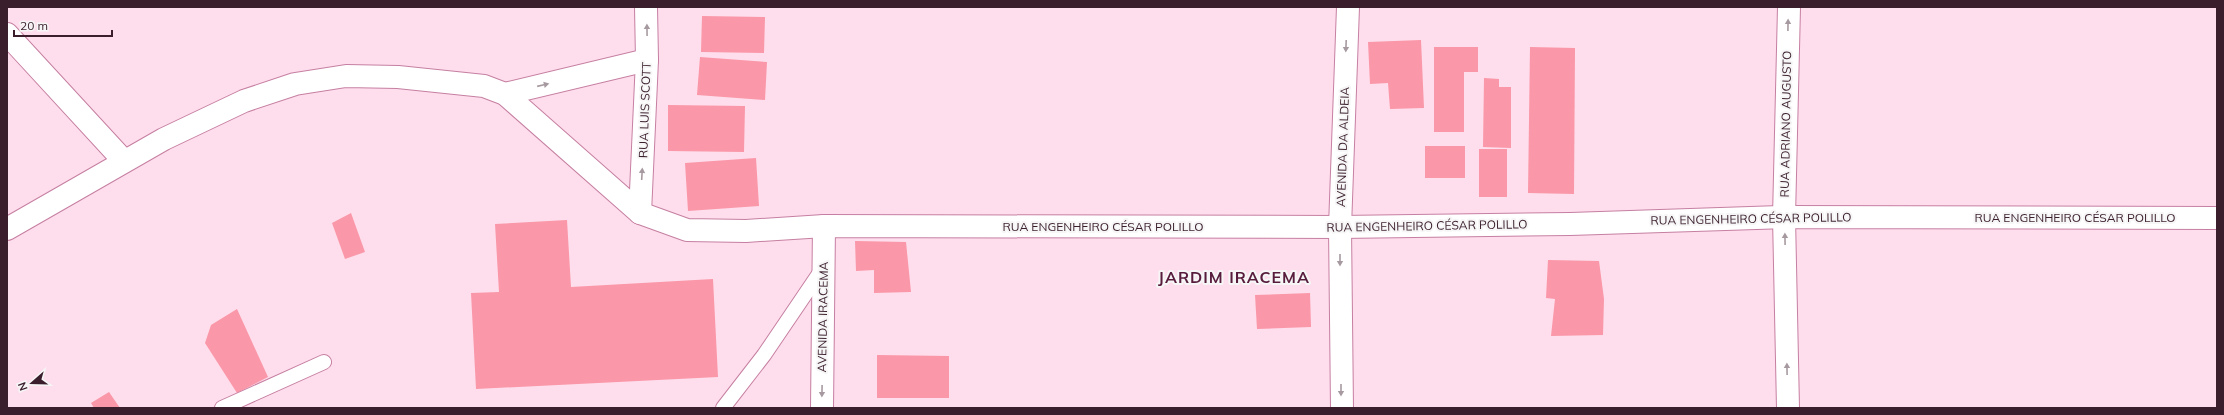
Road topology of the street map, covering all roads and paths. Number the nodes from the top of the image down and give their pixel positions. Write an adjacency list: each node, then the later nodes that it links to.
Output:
1 (646, 7): 5 (street, RUA LUIS SCOTT, one-way to 1)
2 (1348, 7): 12 (street, AVENIDA DA ALDEIA, one-way to 12)
3 (1789, 7): 9 (street, RUA ADRIANO AUGUSTO, one-way to 3)
4 (7, 34): 7 (street)
5 (647, 60): 6 (street, one-way to 5); 8 (street, RUA LUIS SCOTT, one-way to 5)
6 (505, 94): 7 (street); 8 (street)
7 (124, 161): 13 (street)
8 (640, 213): 11 (street, RUA ENGENHEIRO CÉSAR POLILLO)
9 (1784, 217): 10 (street, RUA ENGENHEIRO CÉSAR POLILLO); 12 (street, RUA ENGENHEIRO CÉSAR POLILLO); 20 (street, RUA ADRIANO AUGUSTO, one-way to 9)
10 (2217, 218)
11 (824, 226): 12 (street, RUA ENGENHEIRO CÉSAR POLILLO); 14 (street, AVENIDA IRACEMA)
12 (1340, 227): 19 (street, AVENIDA DA ALDEIA, one-way to 19)
13 (7, 229)
14 (823, 268): 17 (lane); 18 (street, AVENIDA IRACEMA, one-way to 18)
15 (324, 362): 16 (lane)
16 (222, 408)
17 (723, 408)
18 (822, 408)
19 (1342, 408)
20 (1788, 408)

